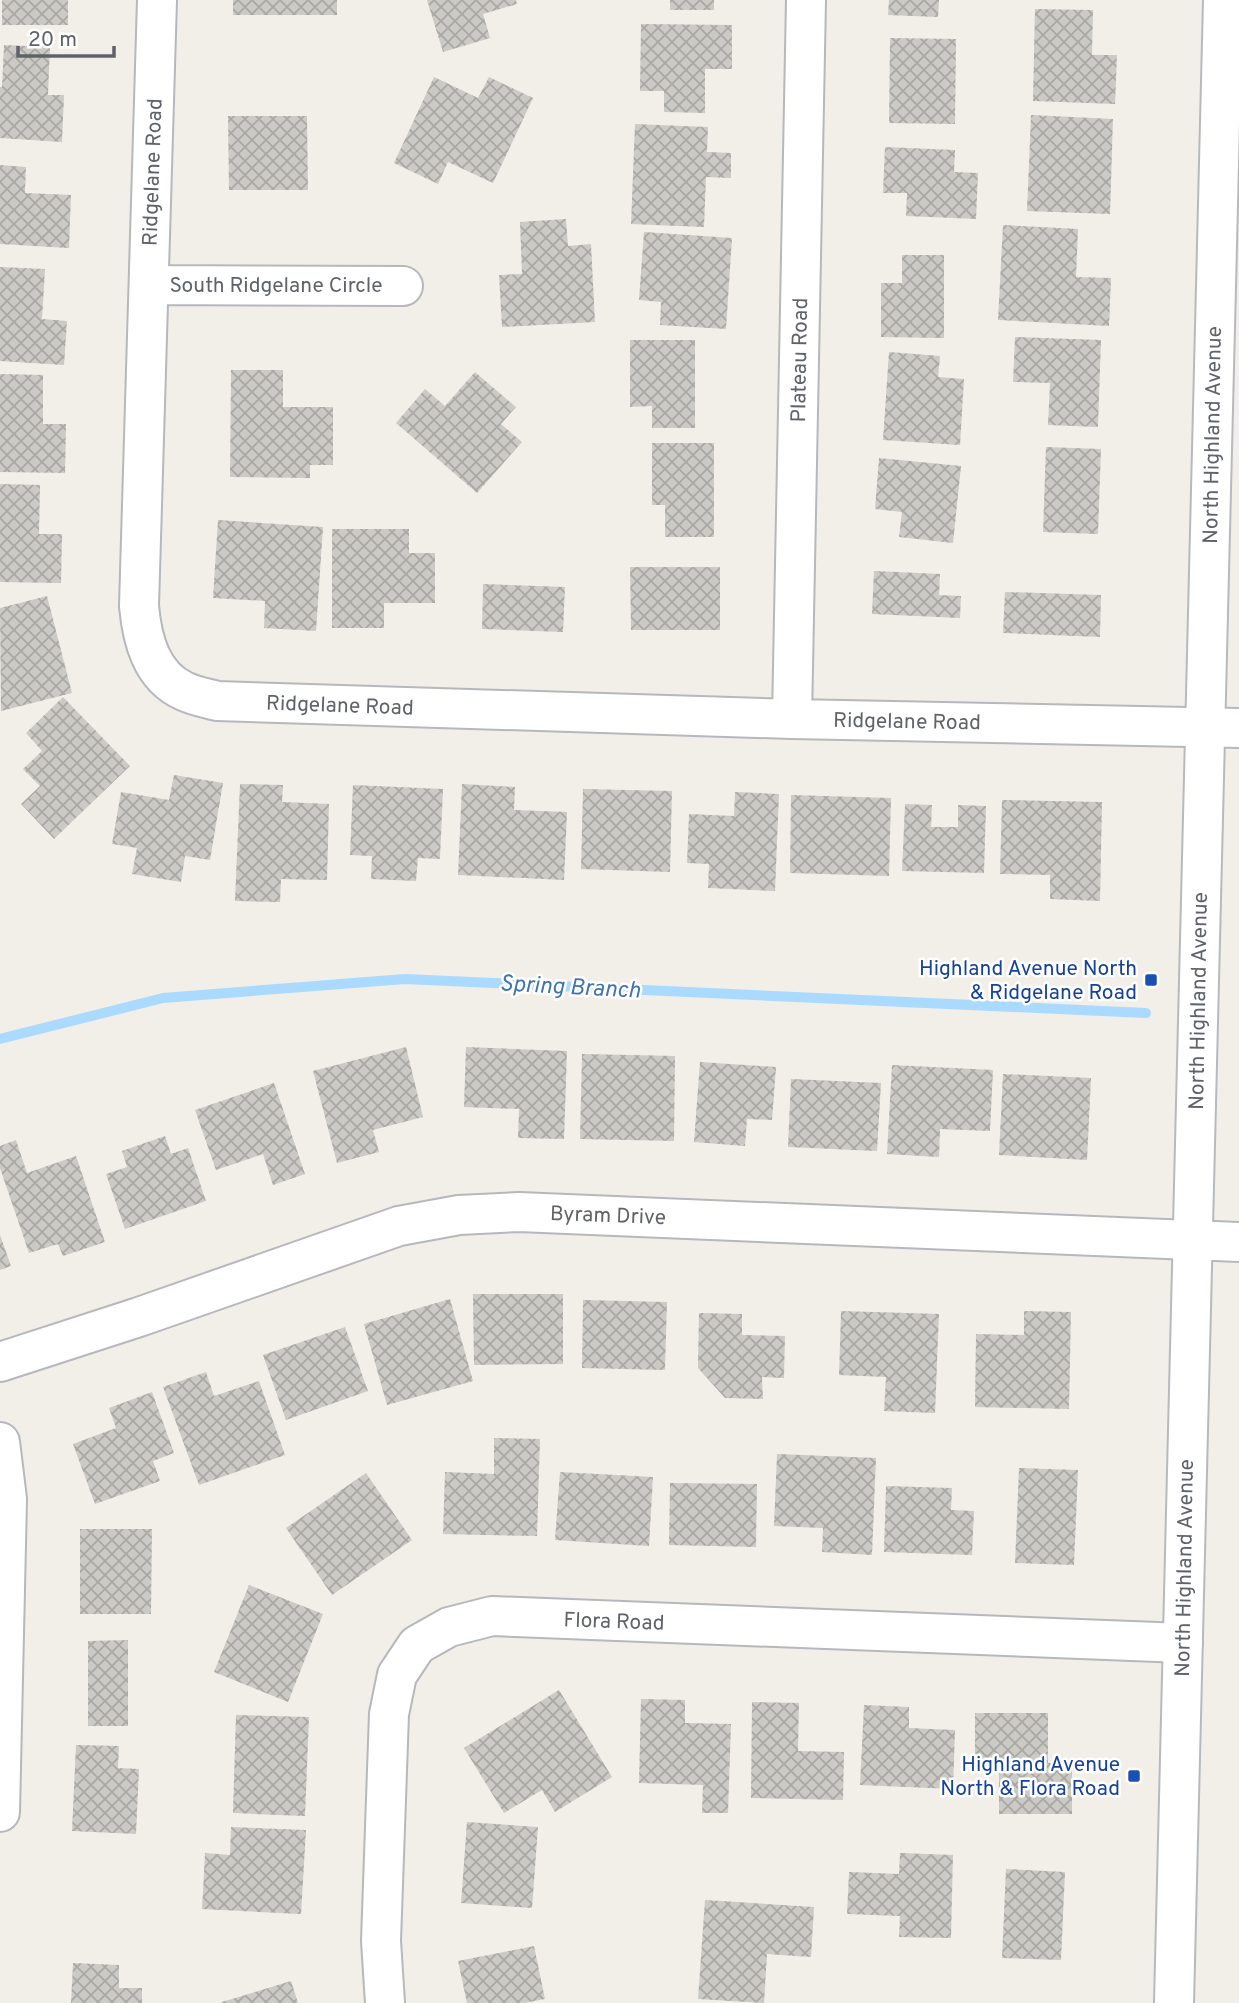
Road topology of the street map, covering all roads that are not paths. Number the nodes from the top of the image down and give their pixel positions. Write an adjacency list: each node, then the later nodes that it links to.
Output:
1 (157, 0): 5 (street, Ridgelane Road)
2 (806, 0): 7 (street, Plateau Road)
3 (1223, 0): 4 (street, North Highland Avenue)
4 (1229, 161): 8 (street, North Highland Avenue)
5 (149, 285): 6 (street, South Ridgelane Circle); 7 (street, Ridgelane Road)
6 (403, 286)
7 (792, 719): 8 (street, Ridgelane Road)
8 (1222, 728): 9 (street, North Highland Avenue)
9 (1192, 1240): 10 (street, Byram Drive); 11 (street, Byram Drive); 13 (street, North Highland Avenue)
10 (1239, 1242)
11 (0, 1362)
12 (0, 1442): 14 (street)
13 (1183, 1643): 15 (street, Flora Road); 16 (street, North Highland Avenue)
14 (0, 1812)
15 (385, 2003)
16 (1174, 2003)

